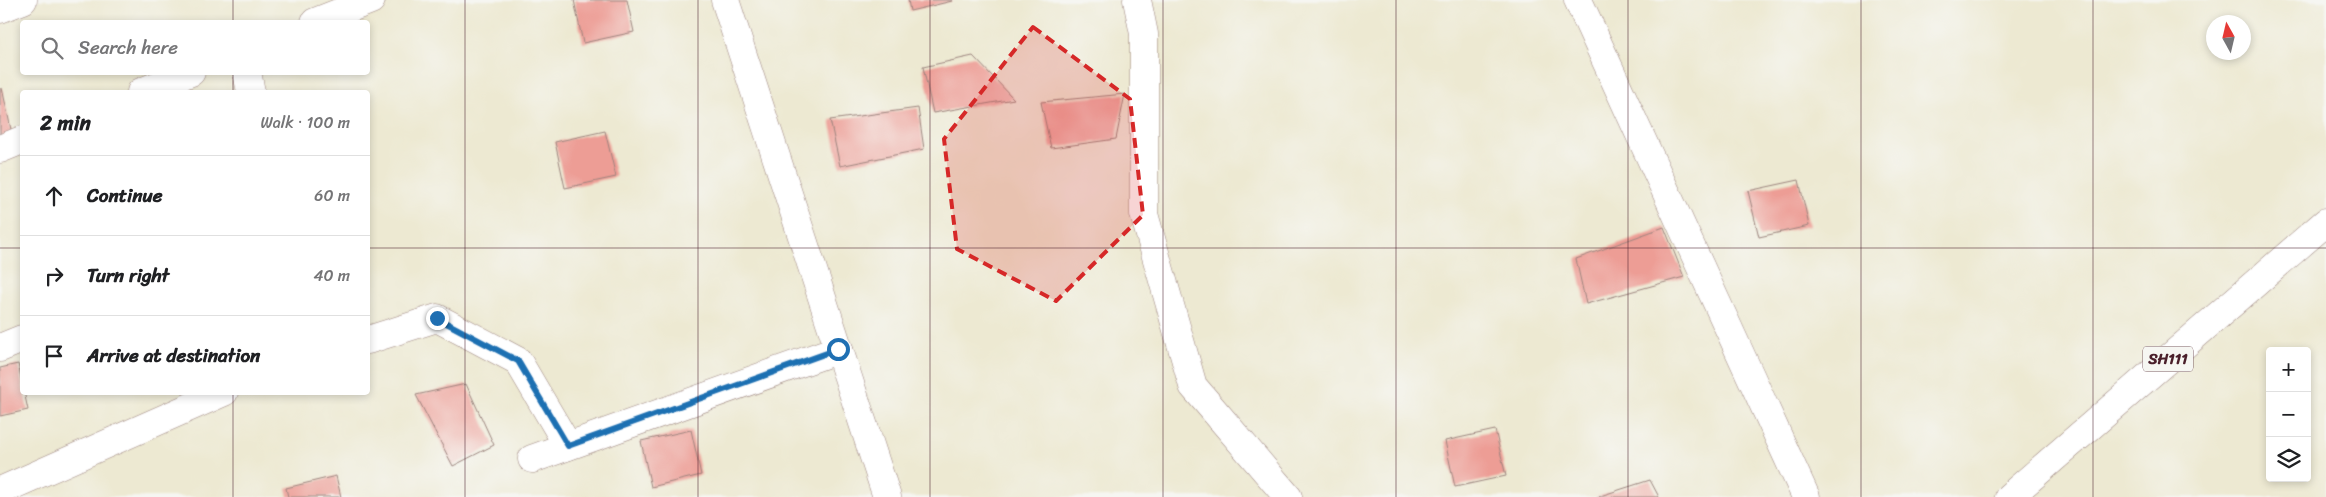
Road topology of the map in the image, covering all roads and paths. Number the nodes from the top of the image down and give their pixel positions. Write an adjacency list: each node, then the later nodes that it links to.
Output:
1 (23, 0): 6 (street)
2 (371, 0): 7 (street)
3 (725, 0): 18 (street)
4 (1136, 0): 24 (street)
5 (1578, 0): 25 (street)
6 (0, 9)
7 (320, 20)
8 (184, 75): 10 (street)
9 (248, 75): 11 (street)
10 (146, 90)
11 (251, 90)
12 (20, 141): 13 (street)
13 (0, 149)
14 (2326, 222): 26 (street, SH111)
15 (370, 339): 20 (street)
16 (20, 340): 17 (street)
17 (0, 348)
18 (838, 349): 20 (street); 23 (street)
19 (217, 395): 22 (street)
20 (568, 446): 21 (street)
21 (532, 459)
22 (0, 491)
23 (887, 497)
24 (1288, 497)
25 (1806, 497)
26 (2009, 497)

